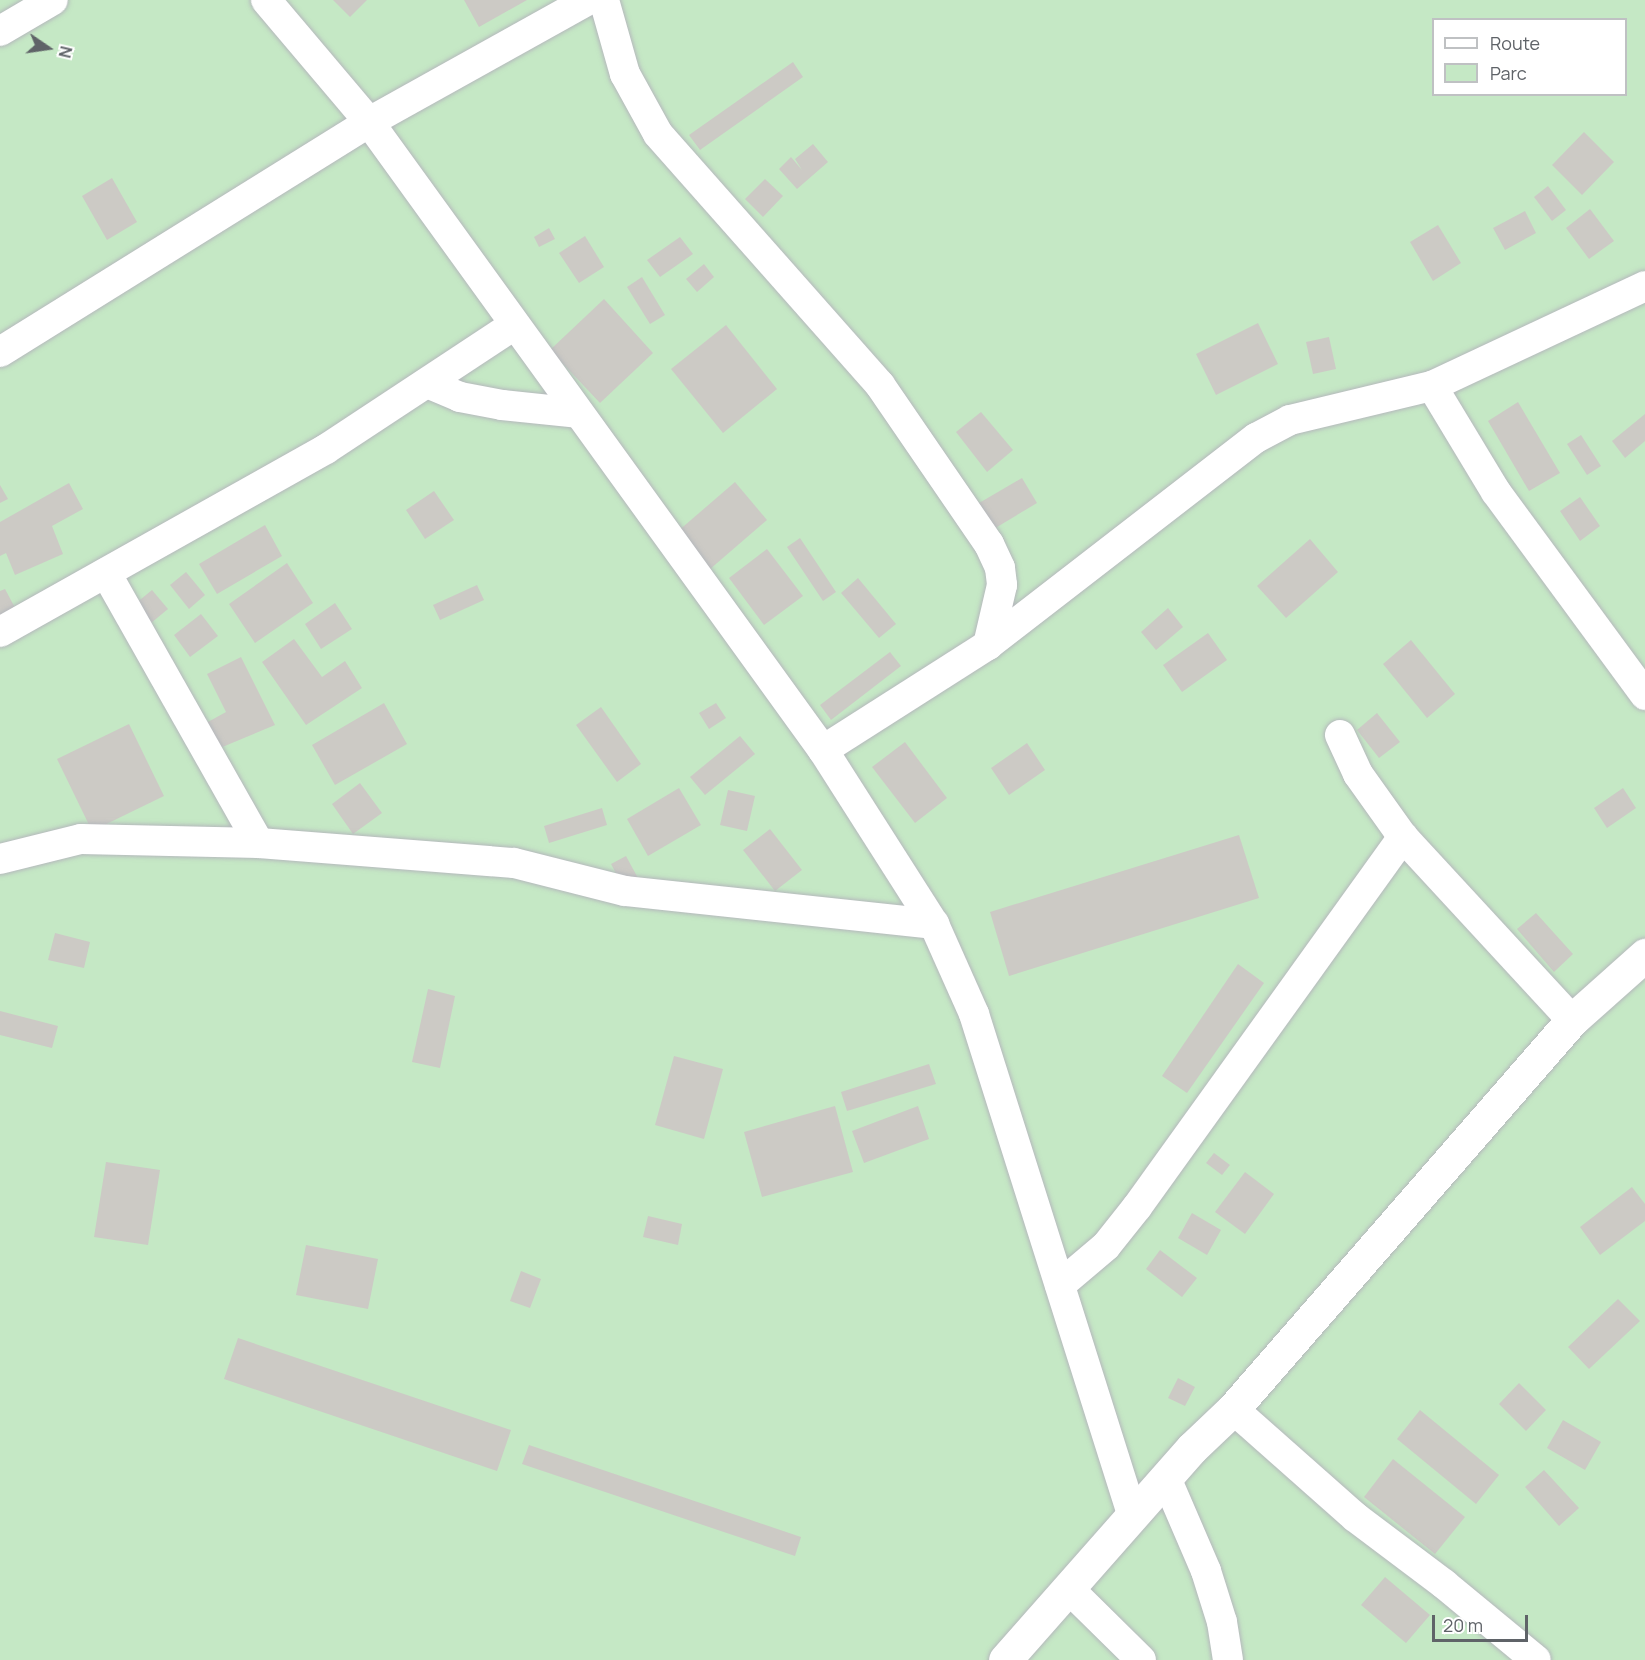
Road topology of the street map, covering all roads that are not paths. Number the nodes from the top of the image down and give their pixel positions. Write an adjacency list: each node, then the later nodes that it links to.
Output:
1 (53, 0): 5 (street)
2 (266, 0): 6 (street)
3 (588, 0): 6 (street)
4 (604, 0): 15 (street)
5 (0, 31)
6 (369, 122): 8 (street); 9 (street)
7 (1645, 286): 11 (street)
8 (514, 325): 10 (street); 12 (street)
9 (0, 352)
10 (427, 382): 12 (street); 13 (street)
11 (1432, 386): 15 (street); 16 (street)
12 (578, 413): 18 (street)
13 (106, 573): 14 (street); 20 (street)
14 (0, 632)
15 (988, 645): 18 (street)
16 (1645, 695)
17 (1340, 735): 19 (street)
18 (823, 750): 22 (street)
19 (1403, 837): 24 (street); 25 (street)
20 (259, 843): 21 (street); 22 (street)
21 (0, 859)
22 (934, 924): 25 (street)
23 (1645, 955): 24 (street)
24 (1572, 1020): 26 (street)
25 (1060, 1285): 28 (street)
26 (1233, 1409): 27 (street); 33 (street)
27 (1166, 1478): 28 (street); 32 (street)
28 (1132, 1514): 29 (street)
29 (1069, 1589): 30 (street); 31 (street)
30 (1005, 1660)
31 (1141, 1660)
32 (1228, 1660)
33 (1536, 1660)

